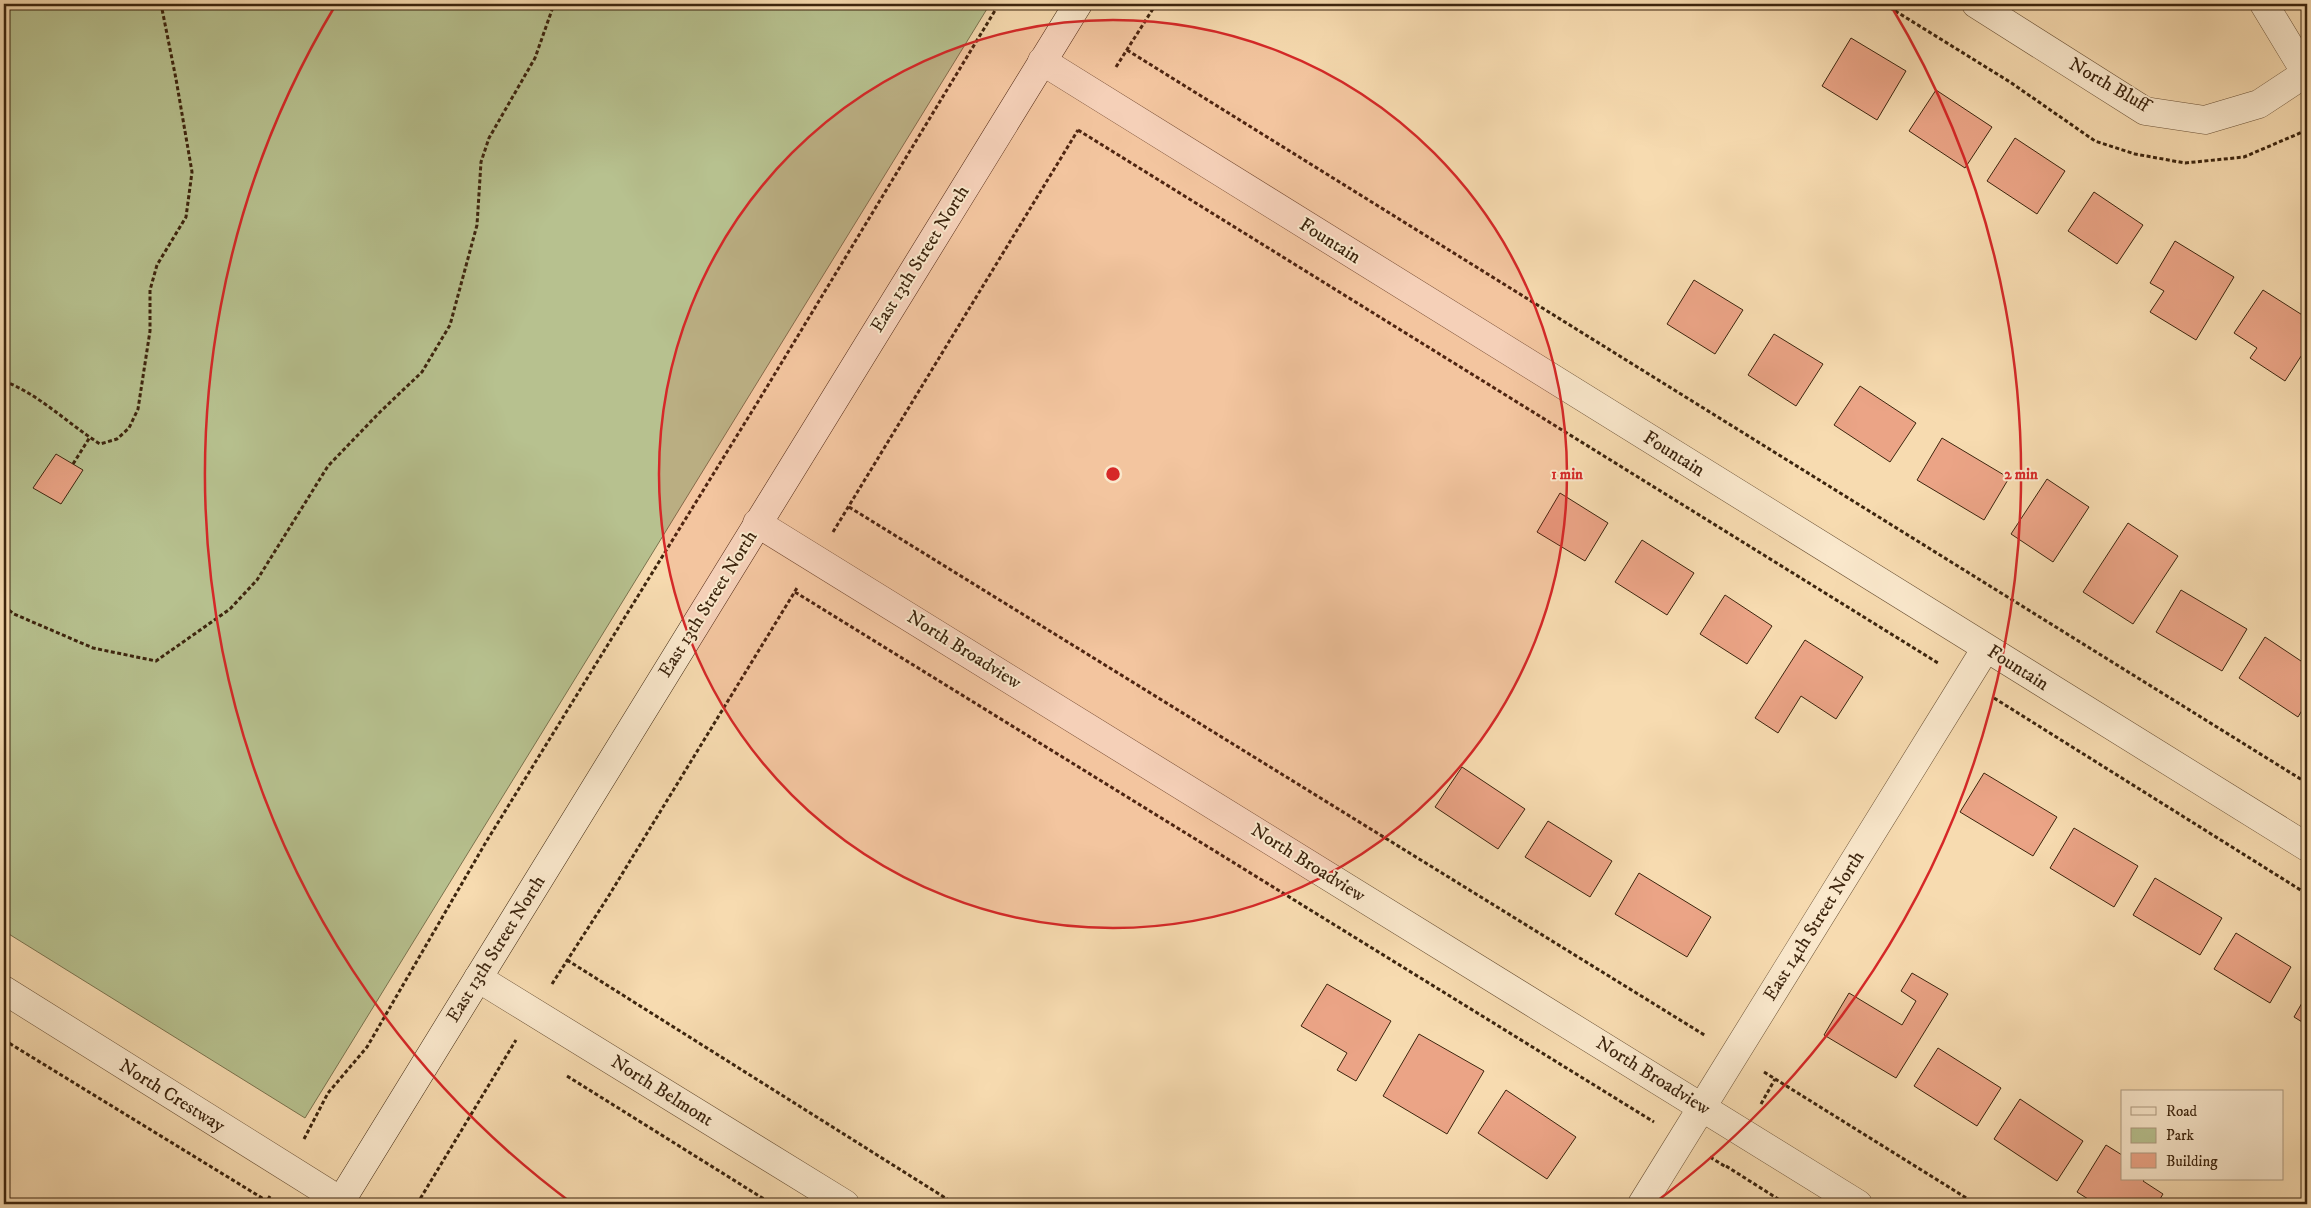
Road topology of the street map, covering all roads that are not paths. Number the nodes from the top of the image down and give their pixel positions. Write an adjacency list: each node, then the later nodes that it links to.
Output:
1 (1078, 4): 4 (street, East 13th Street North)
2 (1976, 4): 5 (street, North Bluff)
3 (2264, 4): 5 (street)
4 (1042, 61): 6 (street, East 13th Street North); 7 (street, Fountain)
5 (2307, 74)
6 (757, 523): 9 (street, East 13th Street North); 11 (street, North Broadview)
7 (1986, 648): 8 (street, Fountain); 11 (street, East 14th Street North)
8 (2307, 847)
9 (478, 978): 12 (street, East 13th Street North); 13 (street, North Belmont)
10 (4, 990): 12 (street, North Crestway)
11 (1702, 1107): 14 (street, East 14th Street North); 15 (street, North Broadview)
12 (340, 1203)
13 (845, 1204)
14 (1642, 1204)
15 (1858, 1204)

